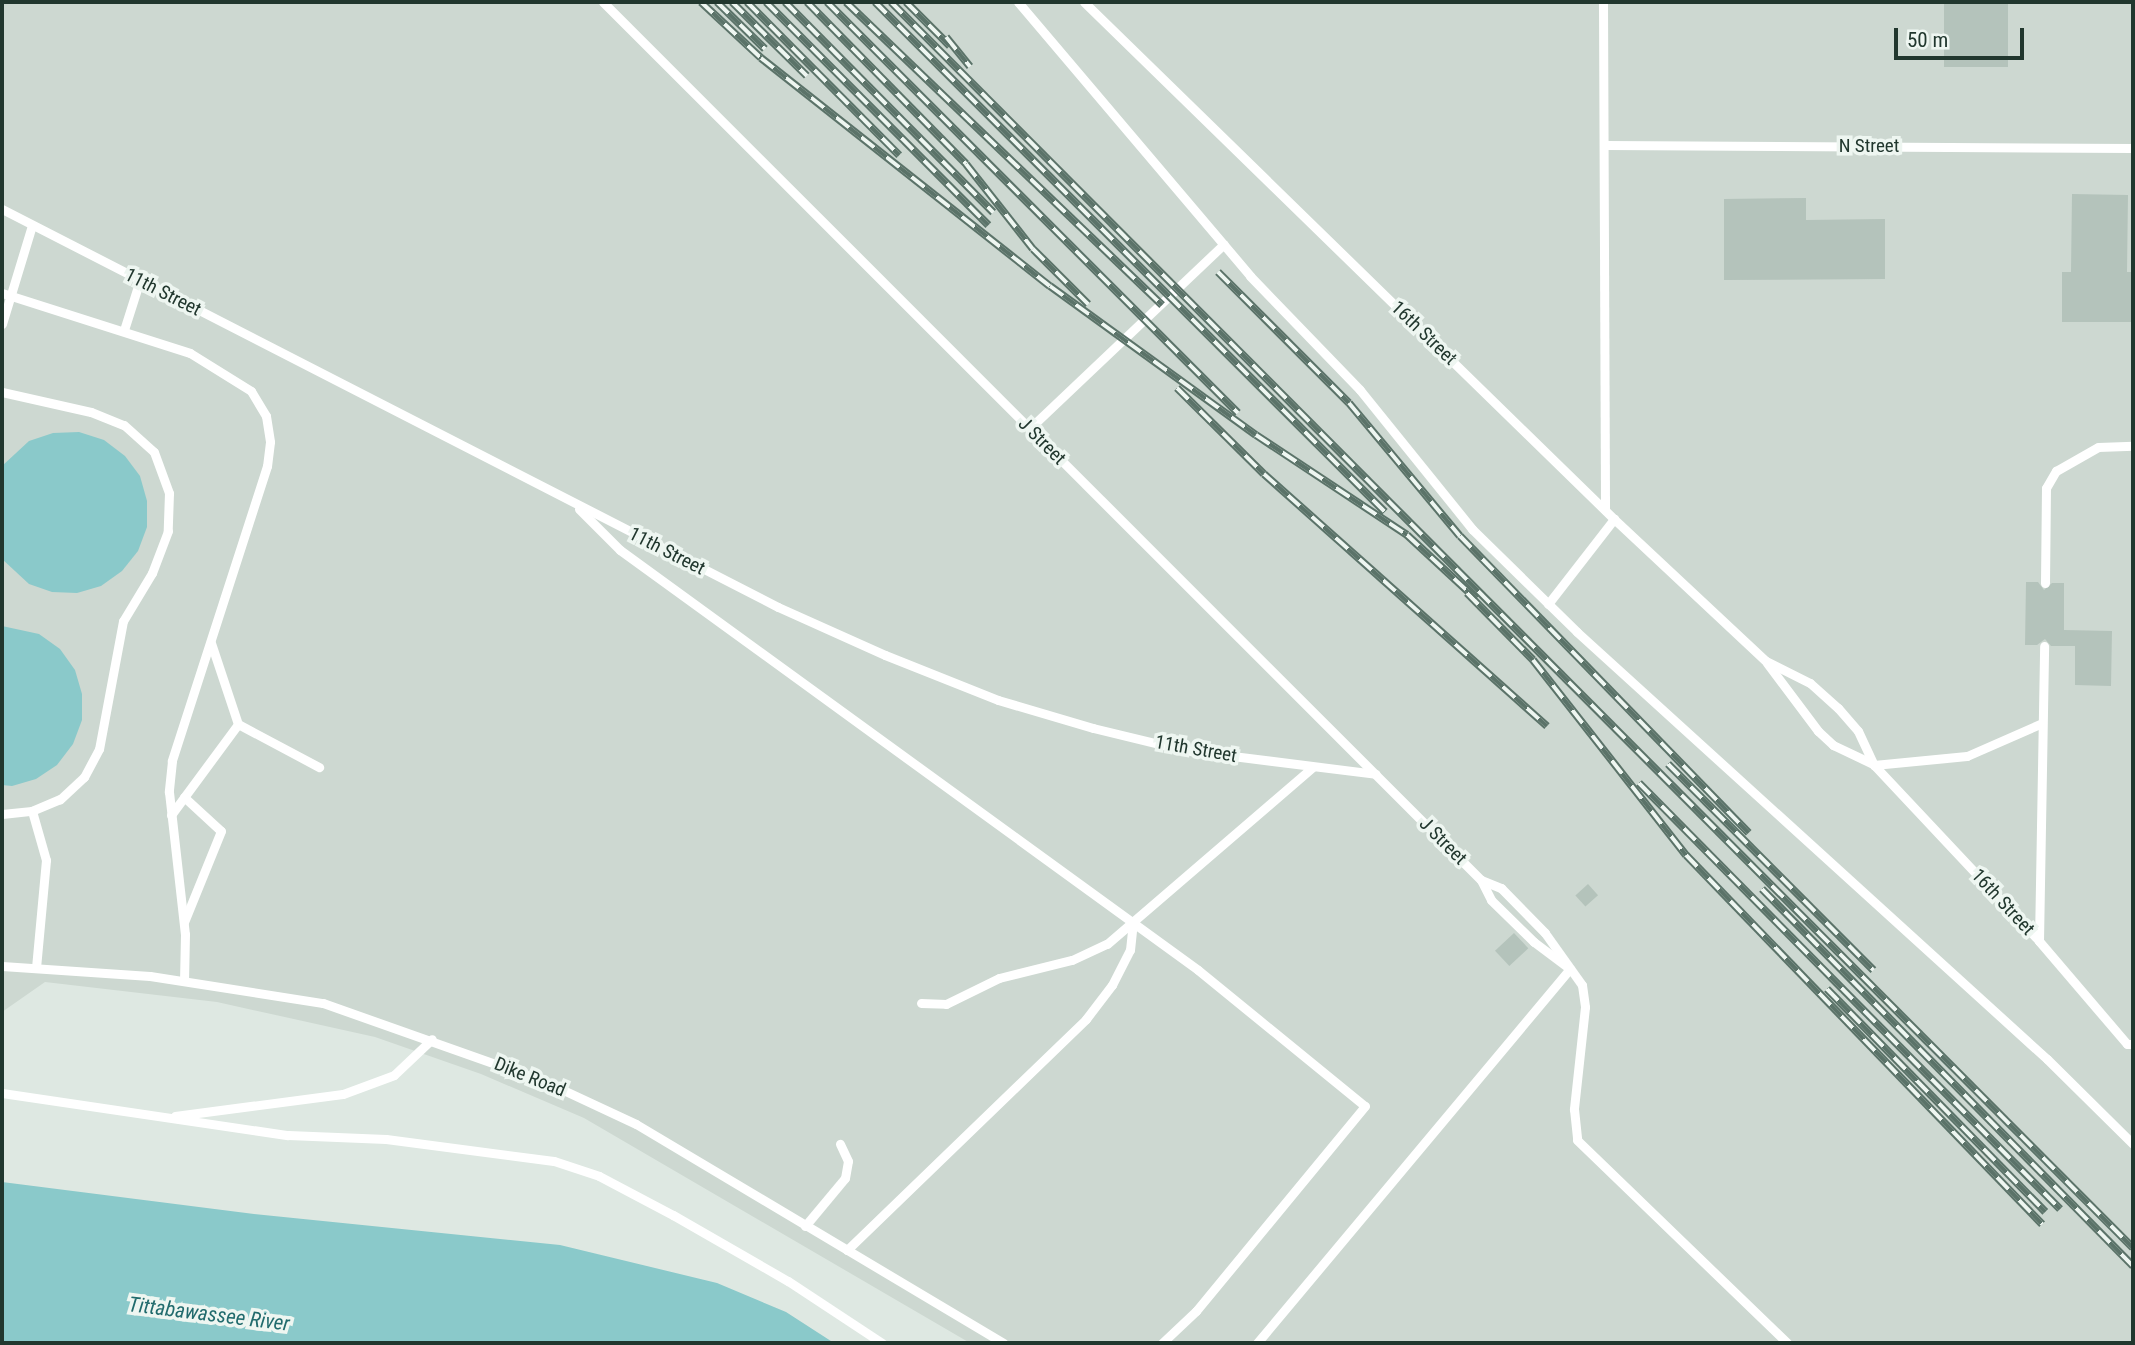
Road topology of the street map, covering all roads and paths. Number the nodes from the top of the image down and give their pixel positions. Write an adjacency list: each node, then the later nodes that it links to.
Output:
1 (603, 2): 16 (lane, J Street)
2 (1018, 2): 9 (lane)
3 (1084, 2): 19 (lane, 16th Street)
4 (1603, 2): 5 (lane)
5 (1605, 145): 6 (lane, N Street); 19 (lane)
6 (2133, 148)
7 (2, 209): 8 (lane, 11th Street)
8 (32, 225): 10 (lane, 11th Street); 12 (lane)
9 (1224, 244): 16 (lane); 22 (lane)
10 (141, 280): 14 (lane); 18 (lane, 11th Street)
11 (2, 293): 12 (lane)
12 (12, 296): 13 (lane); 14 (lane)
13 (2, 324)
14 (124, 330): 23 (lane)
15 (2, 392): 33 (lane)
16 (1030, 428): 31 (lane, J Street)
17 (2133, 446): 21 (lane)
18 (574, 504): 29 (lane, 11th Street); 37 (lane)
19 (1605, 510): 20 (lane, 16th Street)
20 (1615, 519): 22 (lane); 25 (lane, 16th Street)
21 (2045, 583)
22 (1548, 604): 50 (lane)
23 (211, 641): 27 (lane); 35 (lane)
24 (2044, 646): 26 (lane)
25 (1766, 661): 28 (lane, 16th Street); 28 (lane, 16th Street)
26 (2042, 723): 28 (lane); 39 (lane)
27 (237, 724): 30 (lane); 32 (lane)
28 (1874, 765): 39 (lane, 16th Street)
29 (1313, 766): 31 (lane, 11th Street); 37 (lane)
30 (319, 767)
31 (1376, 774): 36 (lane, J Street)
32 (184, 797): 35 (lane); 38 (lane)
33 (32, 811): 34 (lane); 41 (lane)
34 (2, 814)
35 (171, 815): 38 (lane)
36 (1481, 880): 42 (lane, J Street); 42 (lane, J Street)
37 (1133, 922): 44 (lane); 52 (lane); 55 (lane)
38 (184, 924): 43 (lane)
39 (2039, 941): 46 (lane, 16th Street)
40 (2, 966): 41 (lane, Dike Road)
41 (36, 968): 43 (lane, Dike Road)
42 (1570, 968): 56 (lane); 57 (lane, J Street)
43 (184, 980): 45 (lane, Dike Road)
44 (921, 1003)
45 (432, 1040): 48 (lane); 51 (lane, Dike Road)
46 (2130, 1044)
47 (2, 1093): 48 (lane)
48 (167, 1118): 53 (lane)
49 (840, 1144): 51 (lane)
50 (2133, 1144)
51 (805, 1226): 52 (lane, Dike Road)
52 (847, 1250): 54 (lane, Dike Road)
53 (882, 1342)
54 (1004, 1343)
55 (1162, 1343)
56 (1257, 1343)
57 (1787, 1343)

